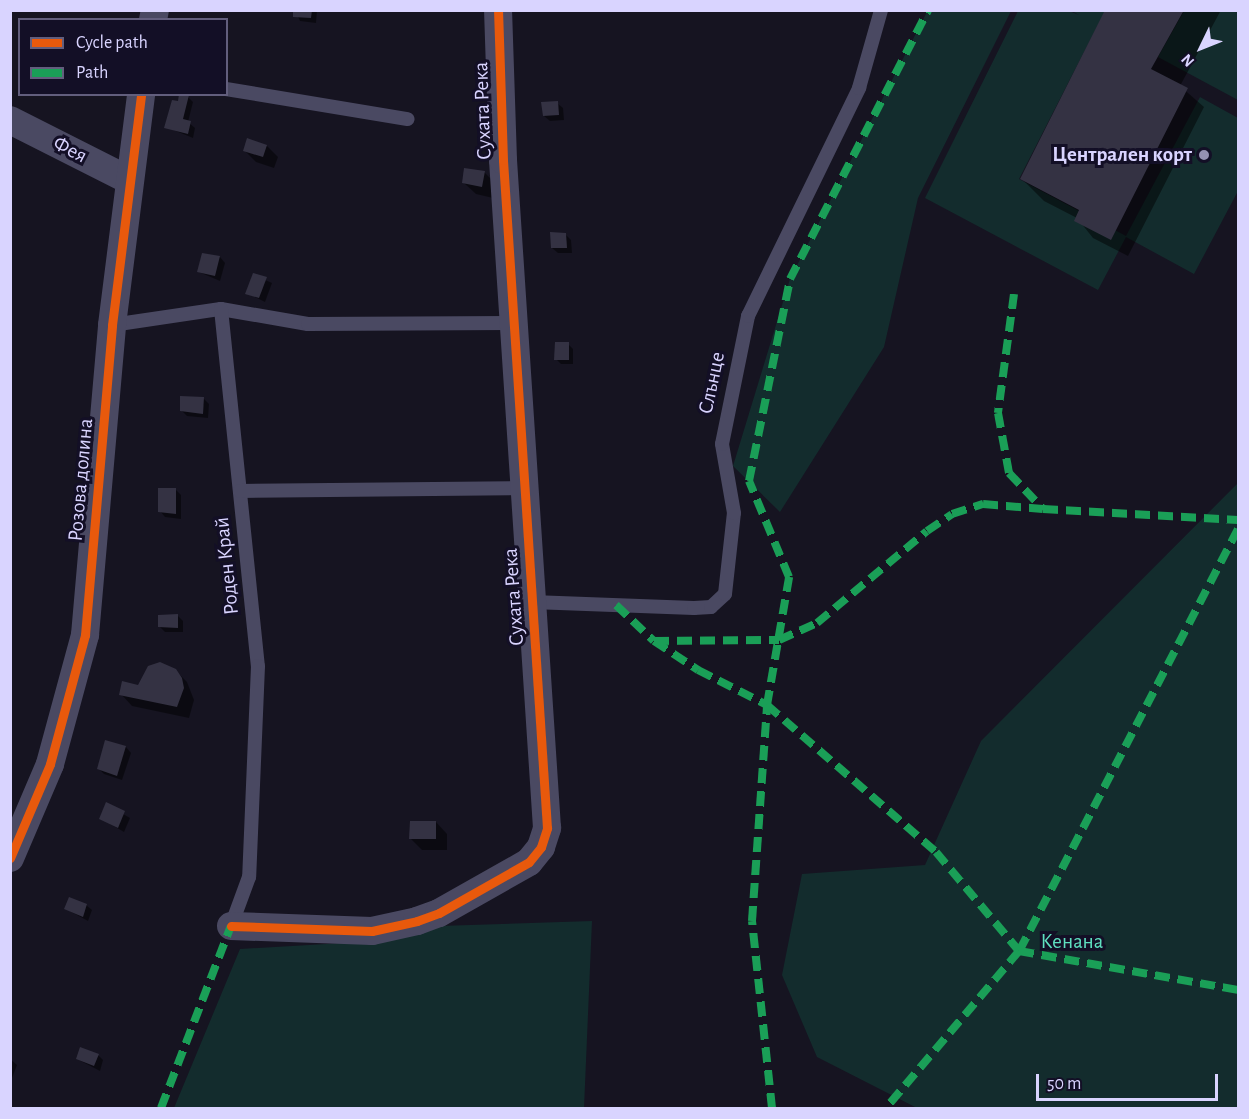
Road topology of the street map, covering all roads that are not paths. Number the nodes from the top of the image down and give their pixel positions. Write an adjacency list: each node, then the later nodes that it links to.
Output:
1 (498, 10): 9 (street, Сухата Река)
2 (881, 10): 13 (lane, Слънце)
3 (228, 89): 5 (lane)
4 (141, 96): 7 (street, Розова долина)
5 (408, 119)
6 (10, 120): 7 (street, Фея)
7 (129, 180): 10 (street, Розова долина)
8 (221, 309): 9 (lane); 10 (lane); 12 (lane, Роден Край)
9 (514, 323): 11 (street, Сухата Река)
10 (112, 324): 14 (street, Розова долина)
11 (525, 488): 12 (lane); 13 (street, Сухата Река)
12 (240, 491): 15 (lane, Роден Край)
13 (532, 602): 15 (street, Сухата Река)
14 (10, 858)
15 (231, 926)

